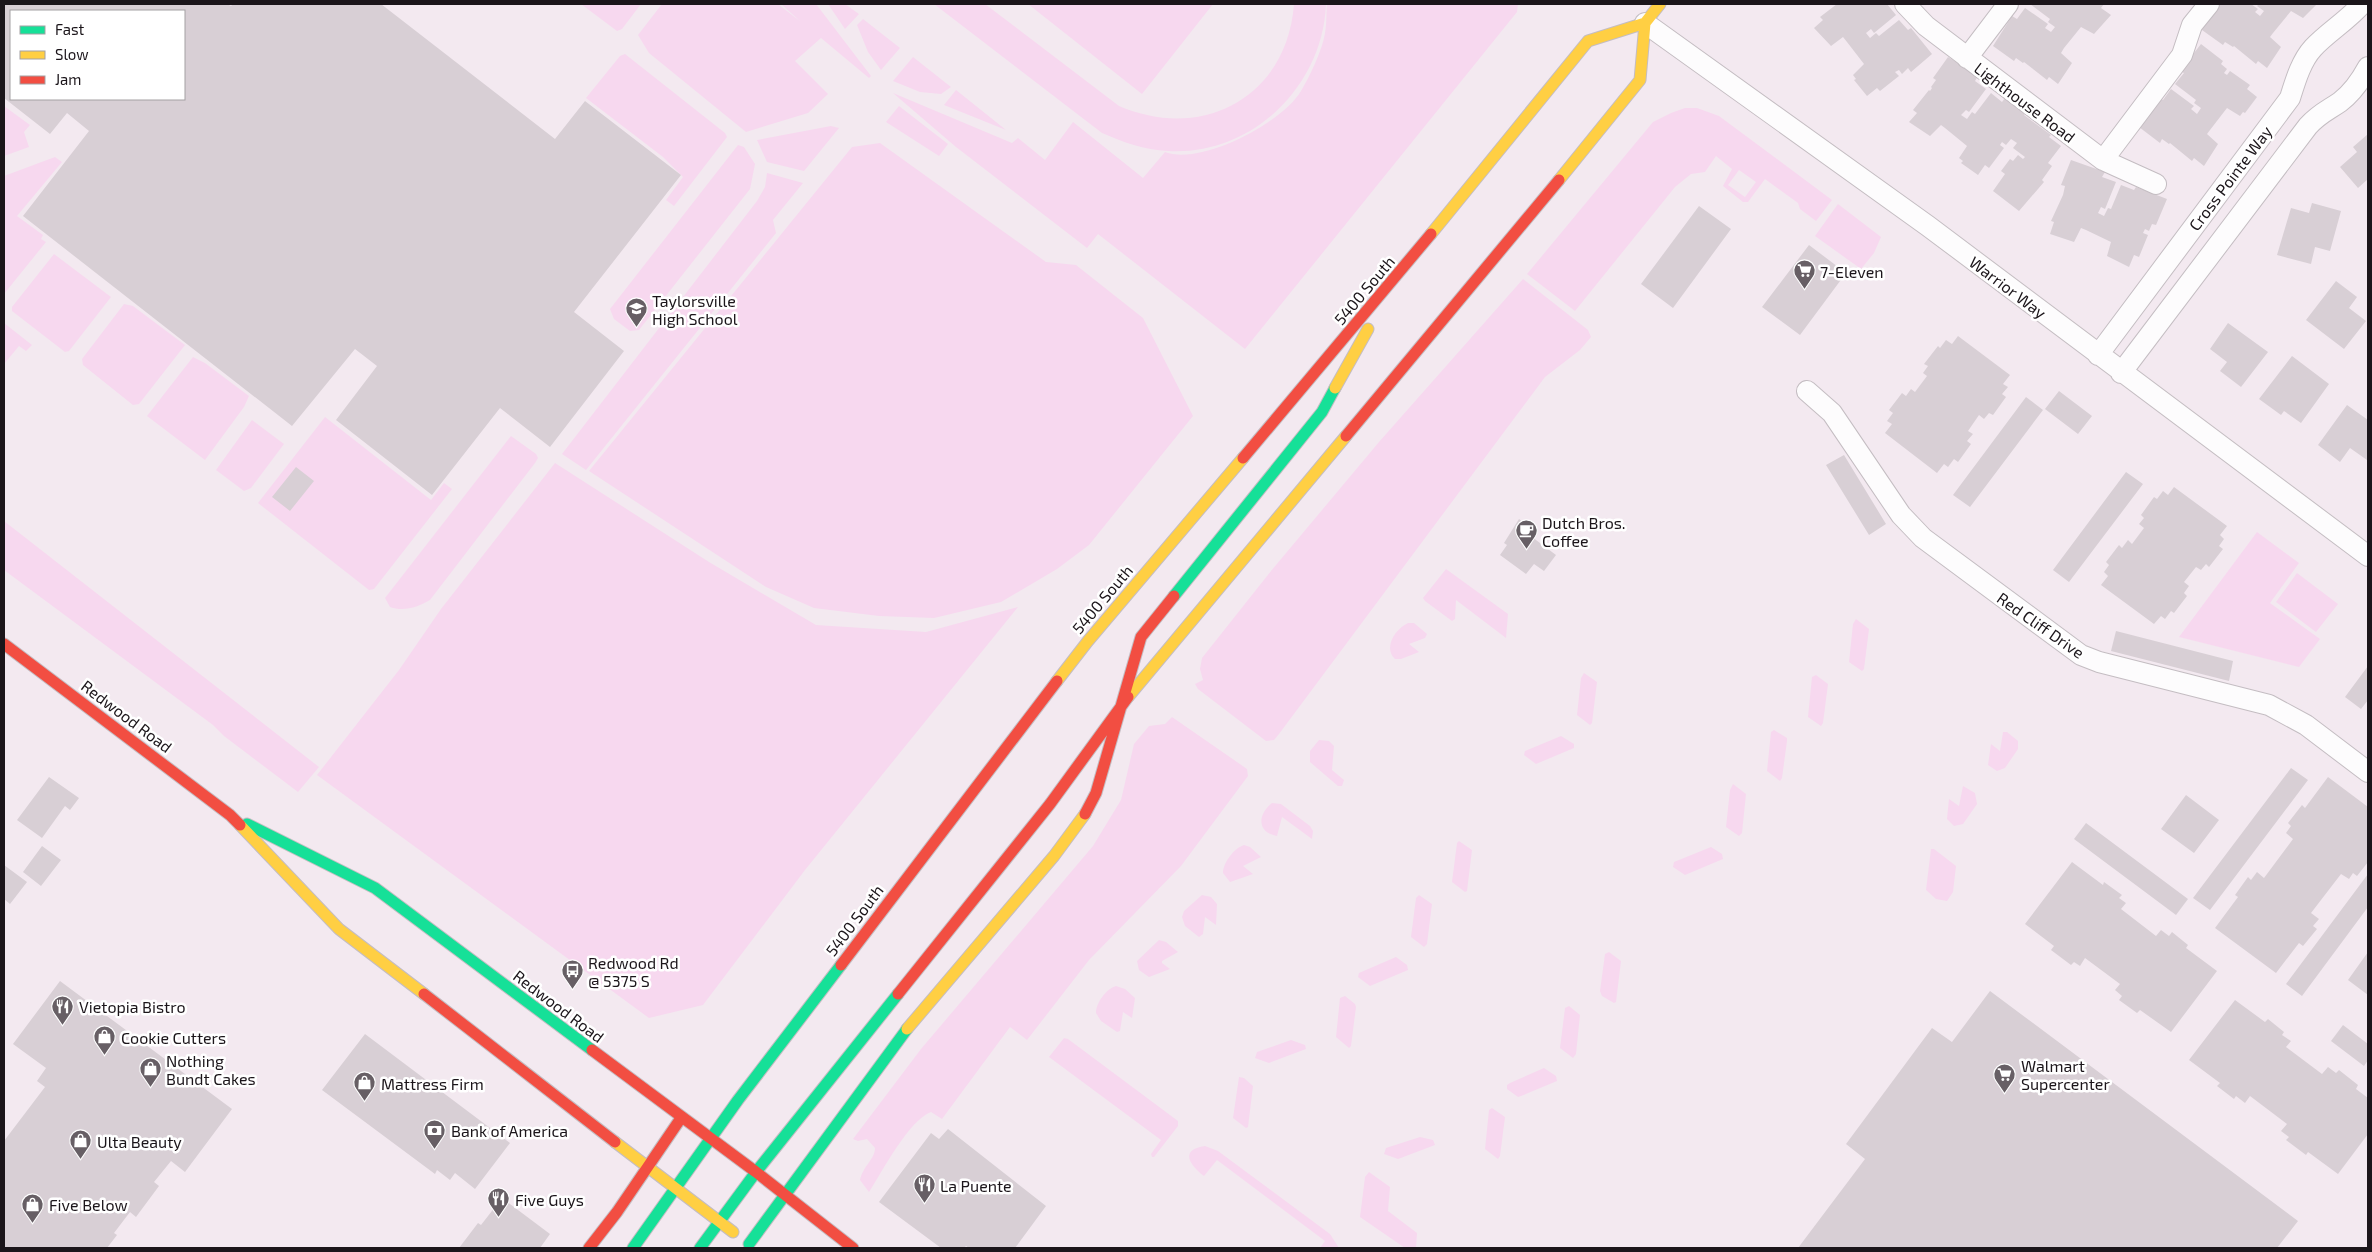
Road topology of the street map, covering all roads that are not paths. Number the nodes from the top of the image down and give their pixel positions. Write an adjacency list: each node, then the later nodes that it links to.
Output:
1 (1660, 4): 6 (main road)
2 (1905, 4): 7 (street, Lighthouse Road)
3 (2008, 4): 7 (street)
4 (2209, 4): 9 (street)
5 (2362, 4): 12 (street, Cross Pointe Way)
6 (1645, 23): 11 (main road, 5400 South); 12 (street, Warrior Way); 17 (main road)
7 (1967, 58): 9 (street, Lighthouse Road)
8 (2368, 67): 13 (street, Cross Pointe Way)
9 (2103, 160): 10 (street, Lighthouse Road)
10 (2156, 184)
11 (1396, 277): 17 (main road); 21 (main road, 5400 South)
12 (2098, 355): 13 (street, Warrior Way)
13 (2121, 372): 15 (street, Warrior Way)
14 (1806, 391): 18 (street, Red Cliff Drive)
15 (2368, 556)
16 (4, 644): 19 (main road, Redwood Road)
17 (1117, 711): 23 (main road); 25 (main road)
18 (2368, 772)
19 (230, 815): 20 (main road, Redwood Road); 22 (main road, Redwood Road)
20 (681, 1118): 21 (main road, Redwood Road); 22 (main road)
21 (710, 1139): 23 (main road, Redwood Road); 24 (main road, 5400 South)
22 (648, 1167): 24 (main road, Redwood Road); 28 (main road)
23 (756, 1172): 25 (main road, Redwood Road); 26 (main road)
24 (676, 1188): 26 (main road, Redwood Road); 29 (main road, 5400 South)
25 (784, 1196): 27 (main road); 31 (main road, Redwood Road)
26 (719, 1222): 27 (main road, Redwood Road); 30 (main road)
27 (752, 1246)
28 (589, 1248)
29 (633, 1248)
30 (700, 1248)
31 (853, 1248)

